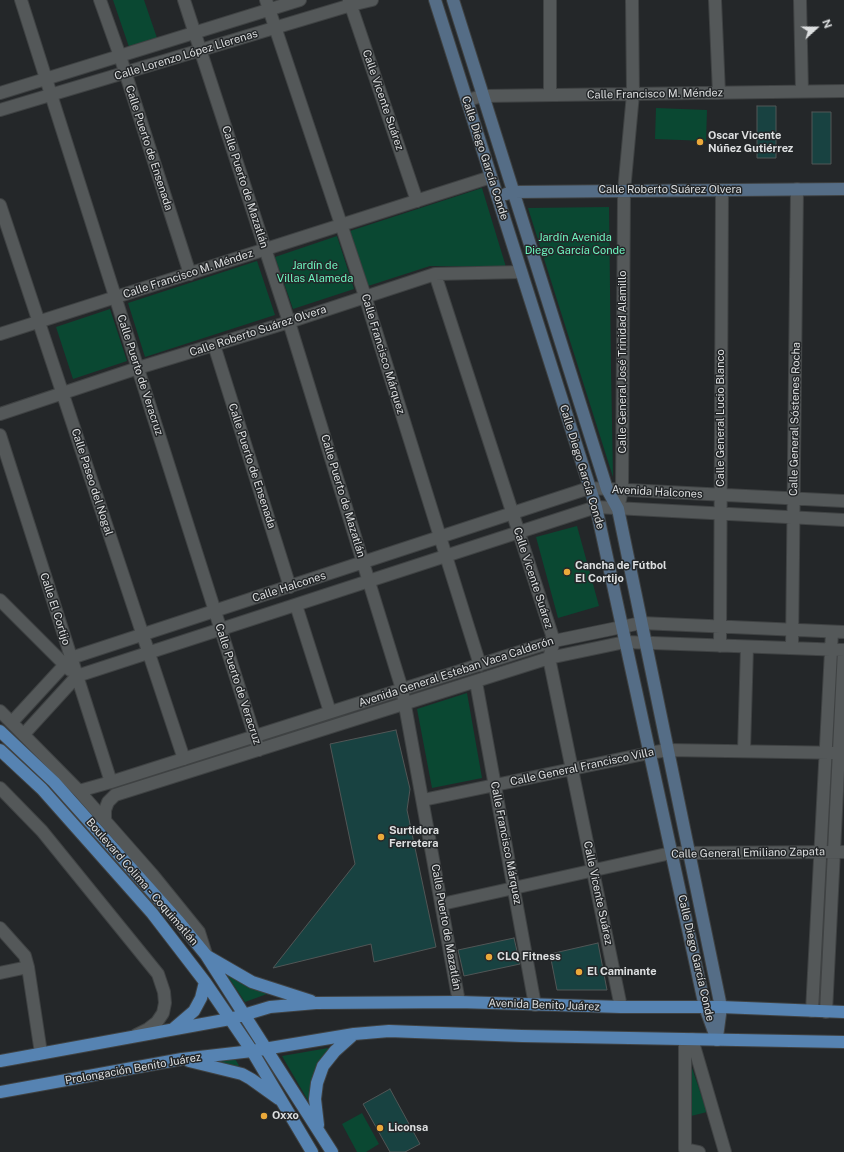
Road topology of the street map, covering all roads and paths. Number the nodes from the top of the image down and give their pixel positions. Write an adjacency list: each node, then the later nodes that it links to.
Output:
1 (21, 0): 19 (street, Calle Puerto de Veracruz)
2 (100, 0): 17 (street, Calle Puerto de Ensenada)
3 (184, 0): 15 (street, Calle Puerto de Mazatlán)
4 (300, 0): 13 (street, Calle Lorenzo López Llerenas)
5 (372, 0): 12 (street, Calle Lorenzo López Llerenas)
6 (435, 0): 28 (street, Calle Diego García Conde)
7 (453, 0): 26 (street, Calle Diego García Conde)
8 (550, 0): 27 (street)
9 (632, 0): 24 (street, Calle General José Trinidad Alamillo)
10 (715, 0): 23 (street)
11 (800, 0): 21 (street)
12 (350, 2): 14 (street, Calle Lorenzo López Llerenas); 37 (street, Calle Vicente Suárez)
13 (268, 5): 14 (street, Calle Francisco Márquez); 15 (street, Calle Lorenzo López Llerenas)
14 (275, 28): 16 (street, Calle Lorenzo López Llerenas); 39 (street, Calle Francisco Márquez)
15 (195, 33): 16 (street, Calle Puerto de Mazatlán); 17 (street, Calle Lorenzo López Llerenas)
16 (200, 50): 18 (street, Calle Lorenzo López Llerenas); 40 (street, Calle Puerto de Mazatlán)
17 (120, 56): 18 (street, Calle Puerto de Ensenada); 19 (street, Calle Lorenzo López Llerenas)
18 (125, 73): 25 (street, Calle Lorenzo López Llerenas); 42 (street, Calle Puerto de Ensenada)
19 (47, 79): 22 (street, Calle Lorenzo López Llerenas); 25 (street, Calle Puerto de Veracruz)
20 (844, 91): 21 (street, Calle Francisco M. Méndez)
21 (802, 92): 23 (street, Calle Francisco M. Méndez)
22 (0, 93)
23 (719, 93): 24 (street, Calle Francisco M. Méndez)
24 (633, 94): 27 (street, Calle Francisco M. Méndez); 34 (street, Calle General José Trinidad Alamillo)
25 (52, 95): 29 (street, Calle Lorenzo López Llerenas); 45 (street, Calle Puerto de Veracruz)
26 (483, 96): 27 (street, Calle Francisco M. Méndez); 28 (street, Calle Francisco M. Méndez); 35 (street, Calle Diego García Conde)
27 (550, 96)
28 (466, 100): 30 (street, Calle Diego García Conde)
29 (0, 110)
30 (491, 177): 36 (street, Calle Diego García Conde); 37 (street, Calle Francisco M. Méndez)
31 (797, 189): 32 (street, Calle Roberto Suárez Olvera); 33 (street, Calle Roberto Suárez Olvera); 58 (street, Calle General Sóstenes Rocha)
32 (844, 189)
33 (722, 190): 34 (street, Calle Roberto Suárez Olvera); 57 (street, Calle General Lucio Blanco)
34 (624, 191): 35 (street, Calle Roberto Suárez Olvera); 56 (street, Calle General José Trinidad Alamillo)
35 (513, 192): 36 (street, Calle Roberto Suárez Olvera); 55 (street, Calle Diego García Conde)
36 (497, 197): 41 (street, Calle Diego García Conde)
37 (417, 201): 39 (street, Calle Francisco M. Méndez)
38 (0, 205): 46 (street, Calle Paseo del Nogal)
39 (342, 225): 40 (street, Calle Francisco M. Méndez); 44 (street, Calle Francisco Márquez)
40 (266, 249): 42 (street, Calle Francisco M. Méndez); 47 (street, Calle Puerto de Mazatlán)
41 (521, 272): 43 (street, Calle Roberto Suárez Olvera); 54 (street, Calle Diego García Conde)
42 (190, 274): 45 (street, Calle Francisco M. Méndez)
43 (435, 274): 44 (street, Calle Roberto Suárez Olvera); 62 (street, Calle Vicente Suárez)
44 (365, 296): 47 (street, Calle Roberto Suárez Olvera); 67 (street, Calle Francisco Márquez)
45 (116, 297): 46 (street, Calle Francisco M. Méndez); 50 (street, Calle Puerto de Veracruz)
46 (39, 322): 48 (street, Calle Francisco M. Méndez); 51 (street, Calle Paseo del Nogal)
47 (289, 322): 49 (street, Calle Roberto Suárez Olvera); 69 (street, Calle Puerto de Mazatlán)
48 (0, 334)
49 (214, 345): 50 (street, Calle Roberto Suárez Olvera); 71 (street, Calle Puerto de Ensenada)
50 (138, 368): 51 (street, Calle Roberto Suárez Olvera); 74 (street, Calle Puerto de Veracruz)
51 (63, 394): 52 (street, Calle Roberto Suárez Olvera); 81 (street, Calle Paseo del Nogal)
52 (0, 414)
53 (0, 436): 92 (street, Calle El Cortijo)
54 (589, 488): 55 (street, Avenida Halcones); 60 (street, Calle Diego García Conde); 62 (street, Calle Halcones)
55 (607, 489): 56 (street, Avenida Halcones); 61 (street, Calle Diego García Conde)
56 (622, 490): 57 (street, Avenida Halcones); 61 (street, Calle General José Trinidad Alamillo)
57 (721, 495): 58 (street, Avenida Halcones); 63 (street, Calle General Lucio Blanco)
58 (794, 499): 59 (street, Avenida Halcones); 64 (street, Calle General Sóstenes Rocha)
59 (844, 502)
60 (596, 508): 61 (street, Avenida Halcones); 66 (street, Calle Halcones); 76 (street, Calle Diego García Conde)
61 (618, 509): 63 (street, Avenida Halcones); 75 (street, Calle Diego García Conde)
62 (512, 513): 66 (street, Calle Vicente Suárez); 67 (street, Calle Halcones)
63 (721, 514): 64 (street, Avenida Halcones); 77 (street, Calle General Lucio Blanco)
64 (794, 517): 65 (street, Avenida Halcones); 79 (street, Calle General Sóstenes Rocha)
65 (844, 520)
66 (518, 532): 68 (street, Calle Halcones); 82 (street, Calle Vicente Suárez)
67 (440, 537): 68 (street, Calle Francisco Márquez); 69 (street, Calle Halcones)
68 (446, 556): 70 (street, Calle Halcones); 93 (street, Calle Francisco Márquez)
69 (364, 562): 70 (street, Calle Puerto de Mazatlán); 71 (street, Calle Halcones)
70 (370, 581): 73 (street, Calle Halcones); 96 (street, Calle Puerto de Mazatlán)
71 (290, 586): 74 (street, Calle Halcones)
72 (0, 600): 92 (street)
73 (296, 605): 78 (street, Calle Halcones); 100 (street)
74 (215, 611): 78 (street, Calle Puerto de Veracruz); 81 (street, Calle Halcones)
75 (641, 623): 76 (street, Avenida General Esteban Vaca Calderón); 77 (street, Avenida General Esteban Vaca Calderón); 84 (street, Calle Diego García Conde)
76 (622, 627): 82 (street, Avenida General Esteban Vaca Calderón); 83 (street, Calle Diego García Conde)
77 (720, 627): 79 (street, Avenida General Esteban Vaca Calderón); 85 (street, Calle General Lucio Blanco)
78 (221, 629): 90 (street, Calle Halcones); 105 (street, Calle Puerto de Veracruz)
79 (792, 630): 80 (street, Avenida General Esteban Vaca Calderón); 87 (street, Calle General Sóstenes Rocha)
80 (838, 632): 88 (street)
81 (143, 635): 90 (street, Calle Paseo del Nogal); 92 (street, Calle Halcones)
82 (554, 641): 91 (street, Calle Vicente Suárez); 93 (street, Avenida General Esteban Vaca Calderón)
83 (625, 642): 84 (street, Avenida General Esteban Vaca Calderón); 91 (street, Avenida General Esteban Vaca Calderón); 110 (street, Calle Diego García Conde)
84 (645, 643): 85 (street, Avenida General Esteban Vaca Calderón); 108 (street, Calle Diego García Conde)
85 (720, 646): 86 (street, Avenida General Esteban Vaca Calderón)
86 (747, 647): 87 (street, Avenida General Esteban Vaca Calderón); 109 (street)
87 (792, 648): 88 (street, Avenida General Esteban Vaca Calderón)
88 (831, 650): 89 (street, Avenida General Esteban Vaca Calderón); 111 (street)
89 (844, 650): 112 (street)
90 (149, 653): 94 (street, Calle Halcones); 113 (street, Calle Paseo del Nogal)
91 (549, 658): 95 (street, Avenida General Esteban Vaca Calderón); 114 (street, Calle Vicente Suárez)
92 (68, 661): 94 (street); 102 (street, Calle Halcones)
93 (480, 664): 96 (street, Avenida General Esteban Vaca Calderón)
94 (77, 676): 104 (street, Calle Halcones); 115 (street)
95 (476, 682): 98 (street, Avenida General Esteban Vaca Calderón); 116 (street, Calle Francisco Márquez)
96 (402, 690): 97 (street, Avenida General Esteban Vaca Calderón); 98 (street, Calle Puerto de Mazatlán)
97 (358, 704): 100 (street, Avenida General Esteban Vaca Calderón); 101 (street)
98 (405, 704): 101 (street, Avenida General Esteban Vaca Calderón); 119 (street, Calle Puerto de Mazatlán)
99 (0, 711): 102 (street)
100 (330, 712): 105 (street, Avenida General Esteban Vaca Calderón)
101 (362, 717): 107 (street, Avenida General Esteban Vaca Calderón)
102 (12, 722): 104 (street)
103 (0, 730): 129 (main road, Boulevard Colima - Coquimatlán)
104 (24, 734): 118 (street)
105 (255, 736): 107 (street, Calle Puerto de Veracruz); 113 (street, Avenida General Esteban Vaca Calderón)
106 (0, 750): 132 (main road, Boulevard Colima - Coquimatlán)
107 (259, 750): 120 (street, Avenida General Esteban Vaca Calderón)
108 (668, 750): 109 (street, Calle General Francisco Villa); 110 (street, Calle General Francisco Villa); 124 (street, Calle Diego García Conde)
109 (744, 751): 111 (street, Calle General Francisco Villa)
110 (649, 753): 114 (street, Calle General Francisco Villa); 123 (street, Calle Diego García Conde)
111 (826, 753): 112 (street, Calle General Francisco Villa); 121 (street)
112 (842, 753): 122 (street)
113 (184, 759): 115 (street, Avenida General Esteban Vaca Calderón)
114 (572, 769): 116 (street, Calle General Francisco Villa); 125 (street, Calle Vicente Suárez)
115 (111, 782): 118 (street, Avenida General Esteban Vaca Calderón)
116 (495, 785): 119 (street, Calle General Francisco Villa); 126 (street, Calle Francisco Márquez)
117 (0, 788): 146 (street)
118 (80, 791): 120 (street)
119 (423, 800): 127 (street, Calle Puerto de Mazatlán)
120 (105, 821): 129 (street)
121 (820, 852): 122 (street, Calle General Emiliano Zapata); 124 (street, Calle General Emiliano Zapata); 139 (street)
122 (839, 852): 140 (street)
123 (671, 853): 124 (street, Calle General Emiliano Zapata); 125 (street, Calle General Emiliano Zapata); 137 (street, Calle Diego García Conde)
124 (689, 853): 138 (street, Calle Diego García Conde)
125 (593, 871): 126 (street, Calle General Emiliano Zapata); 136 (street, Calle Vicente Suárez)
126 (514, 888): 127 (street, Calle General Emiliano Zapata); 135 (street, Calle Francisco Márquez)
127 (442, 904): 133 (street, Calle Puerto de Mazatlán)
128 (0, 928): 130 (street)
129 (206, 955): 134 (main road); 142 (main road, Boulevard Colima - Coquimatlán)
130 (28, 967): 131 (street); 152 (street)
131 (0, 973)
132 (205, 982): 143 (main road, Boulevard Colima - Coquimatlán); 144 (main road)
133 (459, 1002): 134 (main road, Avenida Benito Juárez); 135 (main road, Avenida Benito Juárez)
134 (316, 1003): 142 (main road, Avenida Benito Juárez)
135 (536, 1005): 136 (main road, Avenida Benito Juárez)
136 (621, 1007): 137 (main road, Avenida Benito Juárez)
137 (705, 1007): 138 (main road, Avenida Benito Juárez); 148 (street, Calle Diego García Conde)
138 (721, 1007): 139 (main road, Avenida Benito Juárez); 148 (street, Calle Diego García Conde)
139 (812, 1011): 140 (main road, Avenida Benito Juárez)
140 (826, 1012): 141 (main road, Avenida Benito Juárez)
141 (844, 1012)
142 (245, 1014): 143 (main road); 150 (main road, Boulevard Colima - Coquimatlán)
143 (230, 1019): 144 (main road); 151 (main road, Boulevard Colima - Coquimatlán)
144 (173, 1029): 146 (main road)
145 (354, 1034): 147 (main road); 150 (main road); 157 (main road)
146 (131, 1037): 152 (main road)
147 (688, 1040): 148 (main road); 160 (street); 161 (street)
148 (717, 1040): 149 (main road)
149 (844, 1042)
150 (267, 1048): 151 (main road, Prolongación Benito Juárez); 157 (main road, Boulevard Colima - Coquimatlán)
151 (252, 1050): 153 (main road, Prolongación Benito Juárez); 156 (main road, Boulevard Colima - Coquimatlán)
152 (41, 1053): 154 (main road)
153 (182, 1059): 155 (main road, Prolongación Benito Juárez); 156 (main road)
154 (0, 1062)
155 (0, 1092)
156 (283, 1101): 158 (main road, Boulevard Colima - Coquimatlán)
157 (319, 1130): 159 (main road, Boulevard Colima - Coquimatlán)
158 (312, 1152)
159 (332, 1152)
160 (699, 1152)
161 (724, 1152)

